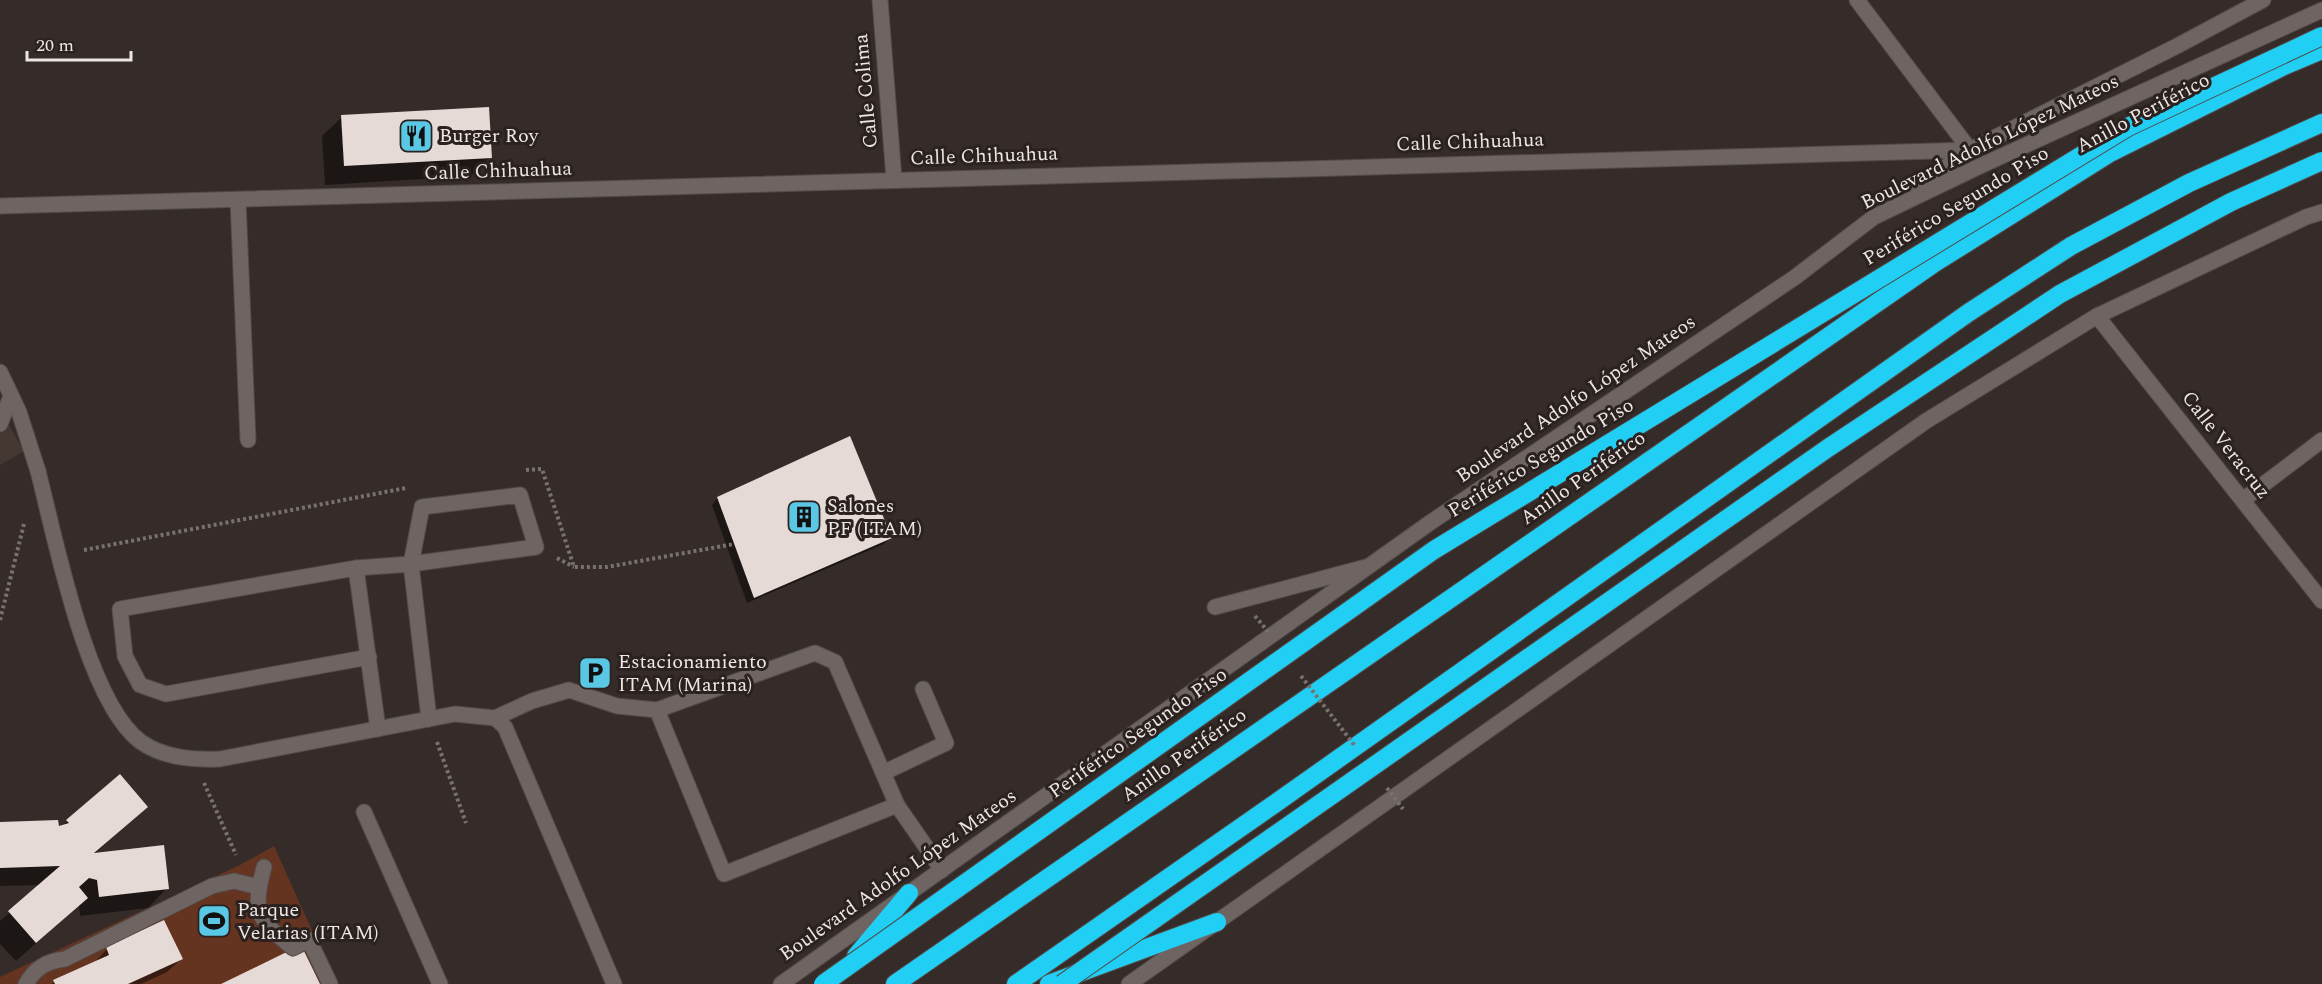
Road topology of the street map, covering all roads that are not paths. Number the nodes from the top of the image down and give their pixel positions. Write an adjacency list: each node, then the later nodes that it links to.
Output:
1 (880, 0): 10 (street, Calle Colima)
2 (1857, 0): 8 (street)
3 (2263, 0): 8 (street)
4 (2322, 10): 14 (street, Boulevard Adolfo López Mateos)
5 (2322, 36): 46 (highway, Periférico Segundo Piso, bridge)
6 (2322, 50): 48 (highway, Anillo Periférico)
7 (2322, 123): 49 (highway)
8 (1970, 150): 10 (street, Calle Chihuahua); 14 (street)
9 (2322, 161): 51 (highway, bridge)
10 (894, 179): 11 (street, Calle Chihuahua)
11 (238, 201): 12 (street, Calle Chihuahua); 19 (street)
12 (0, 206)
13 (2322, 212): 15 (street)
14 (1874, 217): 23 (street, Boulevard Adolfo López Mateos)
15 (2097, 316): 21 (street, Calle Veracruz); 40 (street)
16 (0, 372): 17 (street)
17 (11, 396): 18 (street); 32 (street)
18 (0, 424)
19 (248, 440)
20 (2322, 440): 21 (street)
21 (2243, 500): 25 (street, Calle Veracruz)
22 (411, 564): 22 (street); 24 (street); 31 (street)
23 (1369, 566): 26 (street); 37 (street, Boulevard Adolfo López Mateos)
24 (356, 568): 27 (street); 27 (street)
25 (2322, 601)
26 (1215, 607)
27 (369, 657): 32 (street)
28 (923, 689): 33 (street)
29 (657, 710): 30 (street); 33 (street); 34 (street)
30 (495, 718): 31 (street); 44 (street)
31 (429, 719): 32 (street)
32 (378, 729)
33 (884, 773): 34 (street)
34 (897, 805): 37 (street)
35 (364, 812): 43 (street)
36 (264, 867): 38 (street)
37 (942, 870): 39 (street, Boulevard Adolfo López Mateos)
38 (260, 887): 41 (street); 42 (street)
39 (909, 893): 45 (street, Boulevard Adolfo López Mateos); 47 (highway)
40 (1217, 922): 50 (highway); 52 (street)
41 (26, 984)
42 (330, 984)
43 (440, 984)
44 (614, 984)
45 (781, 984)
46 (824, 984)
47 (834, 984)
48 (895, 984)
49 (1016, 984)
50 (1049, 984)
51 (1062, 984)
52 (1129, 984)

